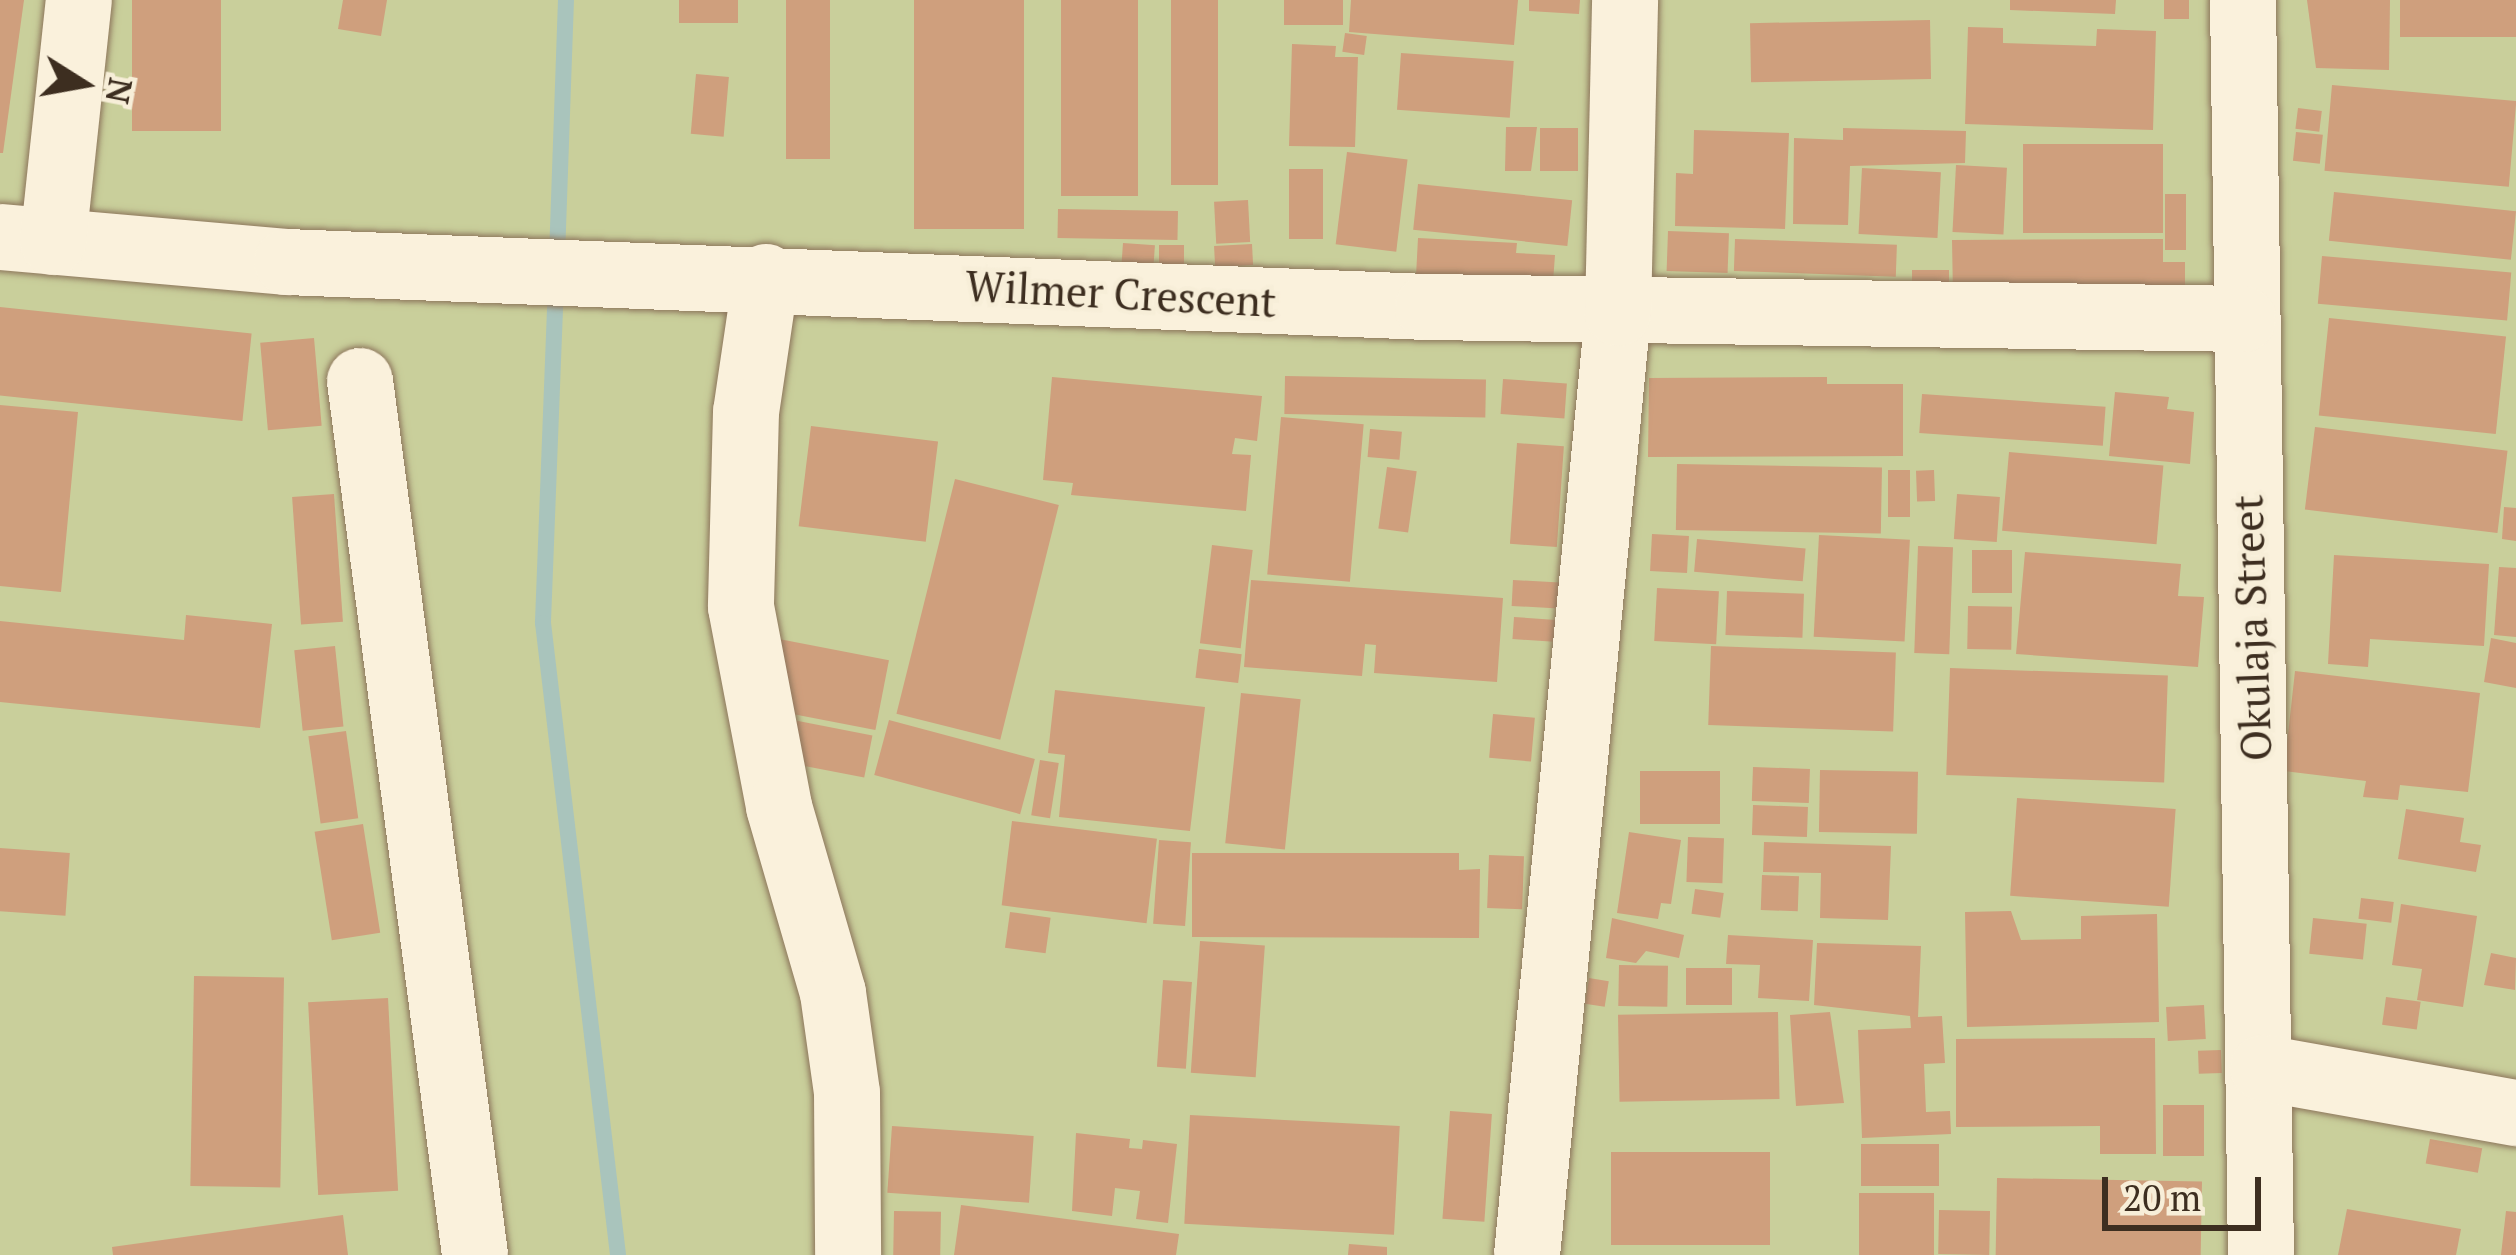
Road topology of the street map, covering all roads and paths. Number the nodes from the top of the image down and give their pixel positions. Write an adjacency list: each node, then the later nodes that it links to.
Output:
1 (79, 0): 4 (street)
2 (1625, 0): 6 (street)
3 (2243, 0): 7 (street, Okulaja Street)
4 (26, 239): 5 (street, Wilmer Crescent)
5 (754, 277): 6 (street, Wilmer Crescent); 12 (street)
6 (1618, 313): 7 (street, Wilmer Crescent); 13 (street)
7 (2242, 319): 9 (street, Okulaja Street)
8 (360, 381): 11 (street)
9 (2263, 1067): 10 (street); 14 (street, Okulaja Street)
10 (2516, 1113)
11 (475, 1255)
12 (848, 1255)
13 (1527, 1255)
14 (2261, 1255)

